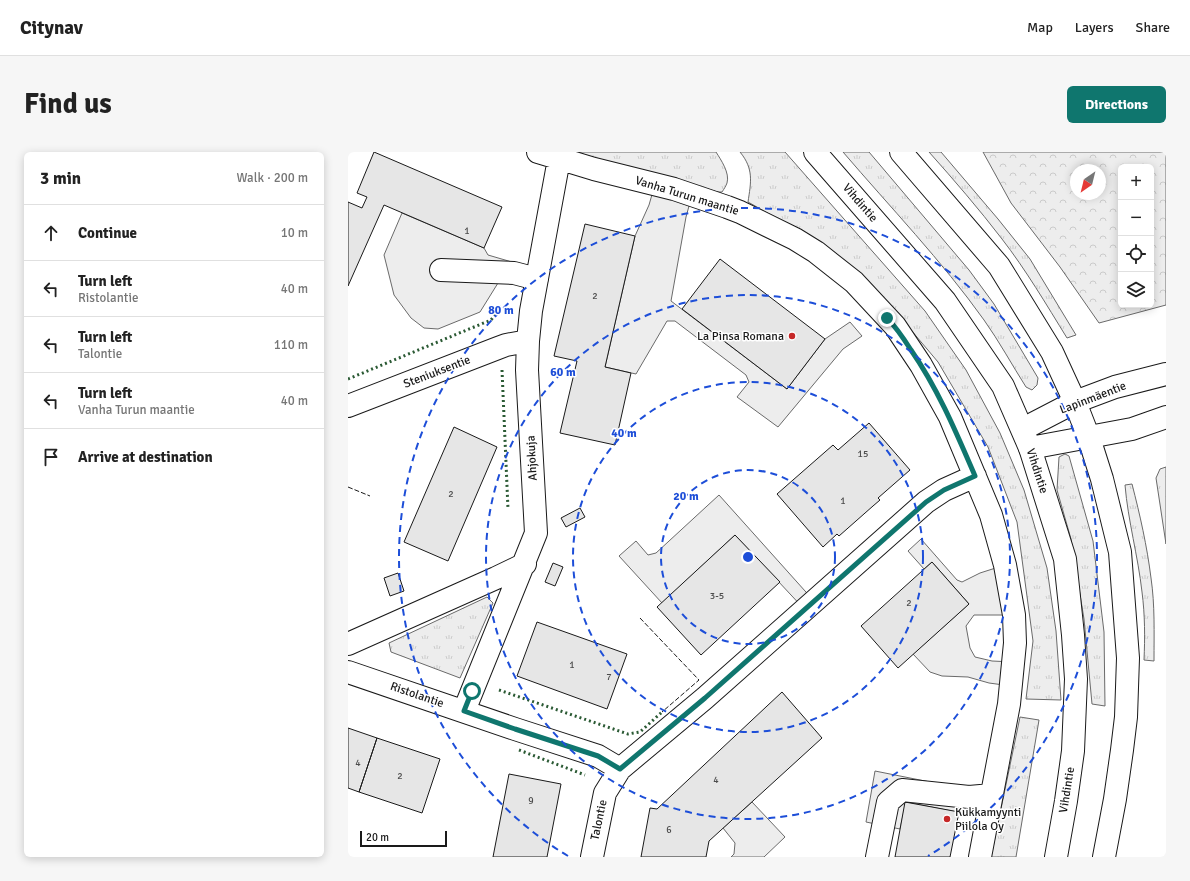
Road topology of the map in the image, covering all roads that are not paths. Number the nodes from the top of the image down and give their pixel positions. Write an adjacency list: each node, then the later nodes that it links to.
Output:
1 (538, 152): 4 (street, Vanha Turun maantie)
2 (815, 152): 12 (street, Vihdintie)
3 (901, 152): 9 (street)
4 (559, 159): 6 (street, Ahjokuja); 14 (street, Vanha Turun maantie)
5 (441, 270): 6 (street)
6 (537, 279): 7 (street, Ahjokuja)
7 (528, 341): 10 (street, Steniuksentie); 15 (street, Ahjokuja)
8 (1166, 374): 9 (street, Lapinmäentie)
9 (1075, 402): 12 (street, Lapinmäentie); 13 (street)
10 (348, 406)
11 (1166, 417): 13 (street)
12 (1026, 438): 13 (street); 24 (street, Vihdintie)
13 (1089, 438): 25 (street)
14 (975, 476): 19 (street, Talontie); 20 (street)
15 (524, 564): 16 (street); 18 (street, Ahjokuja)
16 (348, 644)
17 (348, 672): 18 (street, Ristolantie)
18 (464, 711): 19 (street, Ristolantie)
19 (620, 769): 21 (street, Talontie)
20 (992, 795): 22 (street); 23 (street)
21 (592, 857)
22 (877, 857)
23 (980, 857)
24 (1056, 857)
25 (1104, 857)

